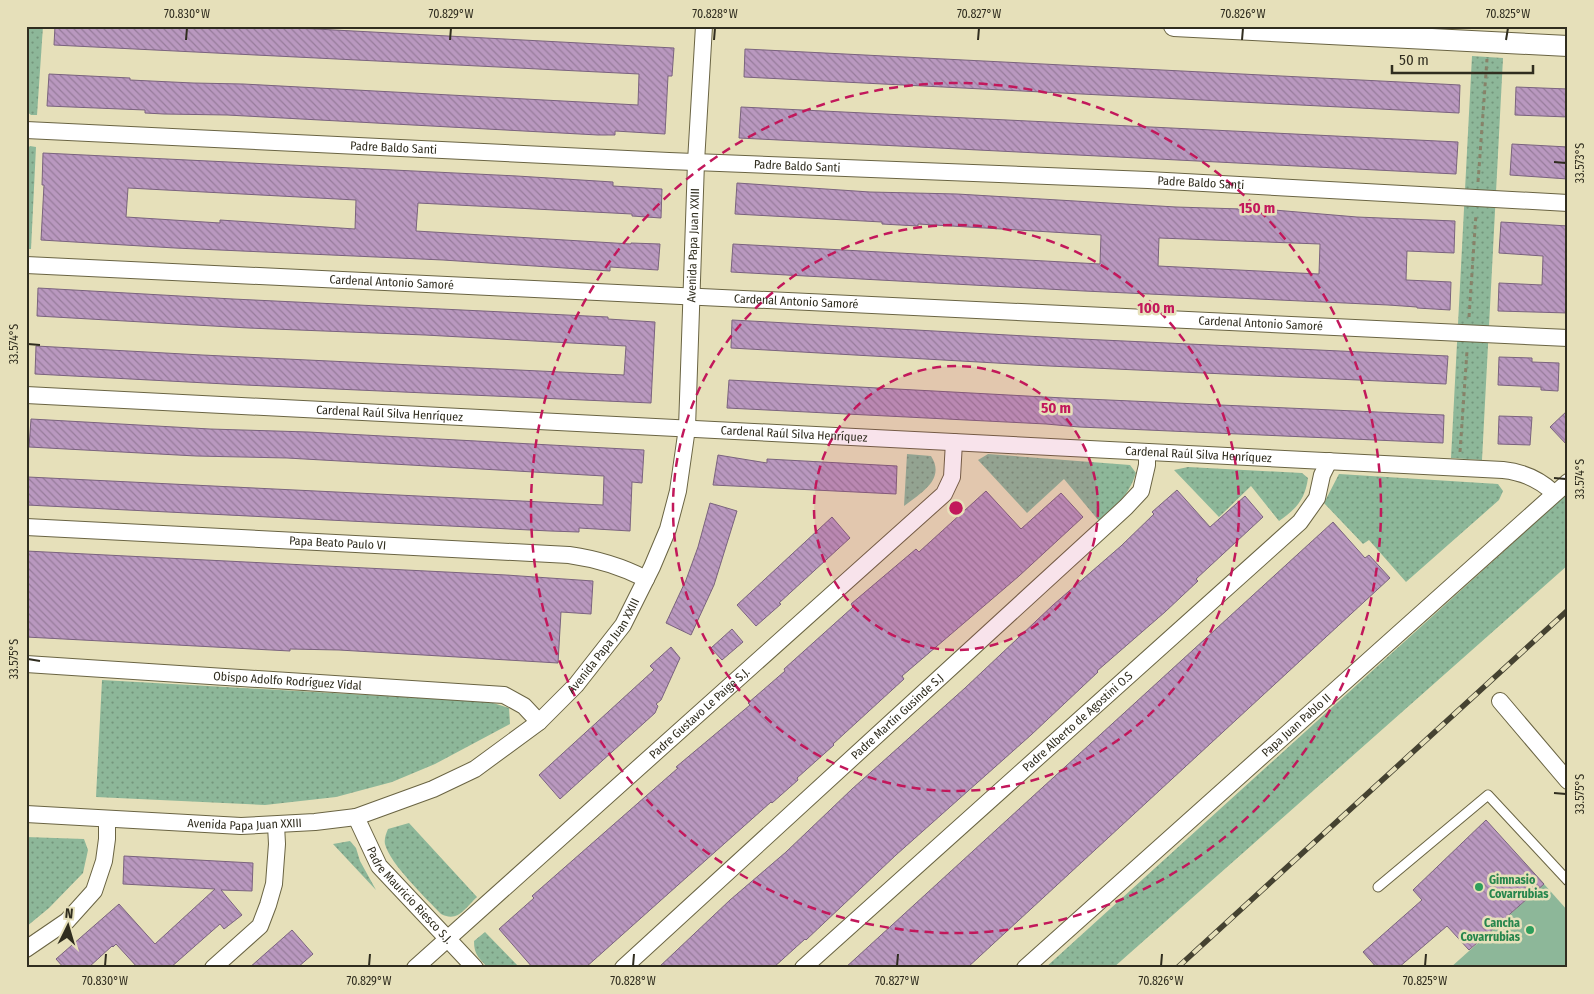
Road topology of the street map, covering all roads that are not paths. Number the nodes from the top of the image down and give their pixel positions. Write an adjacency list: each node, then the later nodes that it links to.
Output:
1 (704, 26): 5 (street, Avenida Papa Juan XXIII)
2 (1174, 26): 3 (street)
3 (1568, 46)
4 (26, 130): 5 (street, Padre Baldo Santi)
5 (696, 162): 6 (street, Padre Baldo Santi); 8 (street, Avenida Papa Juan XXIII)
6 (1568, 203)
7 (26, 265): 8 (street, Cardenal Antonio Samoré)
8 (691, 297): 9 (street, Cardenal Antonio Samoré); 11 (street, Avenida Papa Juan XXIII)
9 (1568, 338)
10 (26, 396): 11 (street, Cardenal Raúl Silva Henríquez)
11 (687, 428): 12 (street, Cardenal Raúl Silva Henríquez); 18 (street, Avenida Papa Juan XXIII)
12 (954, 442): 13 (street, Cardenal Raúl Silva Henríquez); 29 (street, Padre Gustavo Le Paige S.J.)
13 (1147, 452): 14 (street, Cardenal Raúl Silva Henríquez); 34 (street, Padre Martín Gusinde S.J)
14 (1329, 461): 16 (street, Cardenal Raúl Silva Henríquez); 35 (street, Padre Alberto de Agostini O.S)
15 (1568, 482): 16 (street, Papa Juan Pablo II)
16 (1554, 493): 36 (street, Papa Juan Pablo II)
17 (26, 528): 18 (street, Papa Beato Paulo VI)
18 (646, 579): 21 (street, Avenida Papa Juan XXIII)
19 (26, 664): 21 (street, Obispo Adolfo Rodríguez Vidal)
20 (1500, 701): 22 (street)
21 (539, 722): 24 (street, Avenida Papa Juan XXIII)
22 (1568, 780)
23 (26, 814): 25 (street, Avenida Papa Juan XXIII)
24 (356, 817): 26 (street, Avenida Papa Juan XXIII); 29 (street, Padre Mauricio Riesco S.J.)
25 (107, 819): 26 (street, Avenida Papa Juan XXIII); 30 (street)
26 (276, 825): 31 (street)
27 (1568, 881): 28 (lane)
28 (1378, 887)
29 (448, 938): 32 (street, Padre Gustavo Le Paige S.J.); 33 (street, Padre Mauricio Riesco S.J.)
30 (26, 949)
31 (213, 968)
32 (415, 968)
33 (475, 968)
34 (623, 968)
35 (803, 968)
36 (1025, 968)

